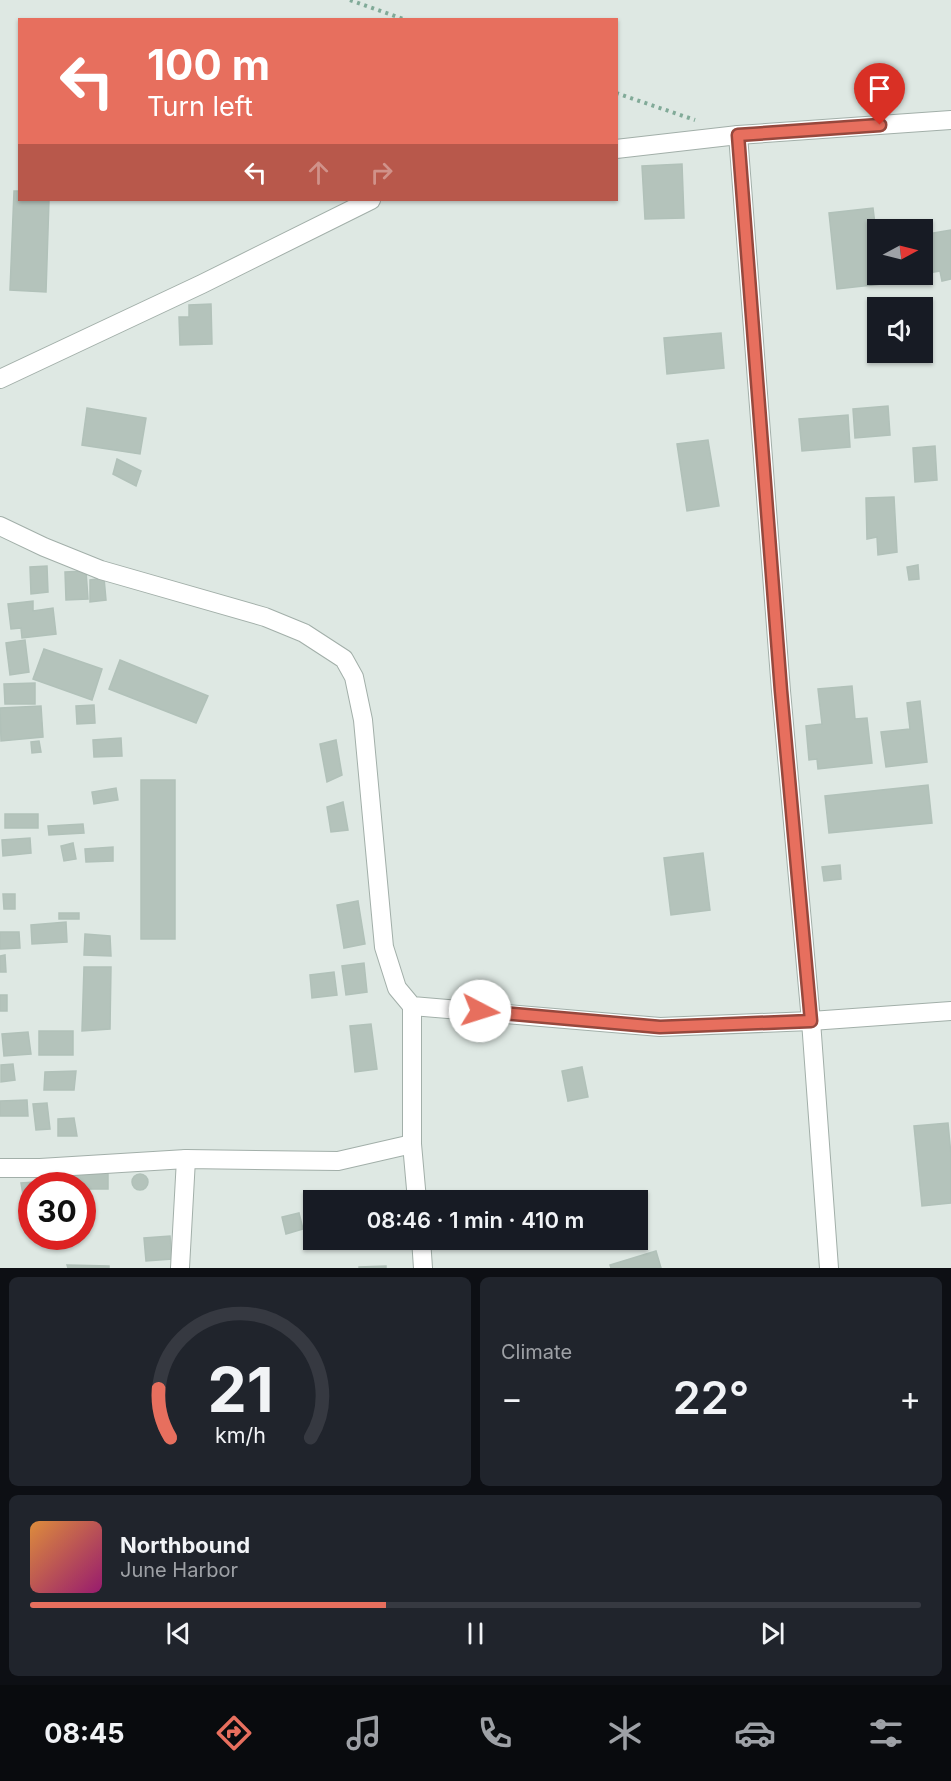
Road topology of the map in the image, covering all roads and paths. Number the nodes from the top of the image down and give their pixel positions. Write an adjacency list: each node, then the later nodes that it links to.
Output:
1 (350, 0): 2 (path)
2 (400, 18)
3 (618, 94): 5 (path)
4 (951, 120): 6 (street)
5 (705, 123)
6 (738, 135): 7 (street); 13 (street)
7 (618, 149)
8 (369, 201): 9 (street)
9 (0, 379)
10 (0, 526): 11 (street)
11 (412, 1006): 13 (street); 14 (street)
12 (951, 1011): 13 (street)
13 (811, 1021): 21 (street)
14 (412, 1144): 15 (street); 17 (street)
15 (186, 1159): 16 (street); 19 (street)
16 (0, 1168)
17 (416, 1190)
18 (422, 1250): 20 (street)
19 (180, 1268)
20 (423, 1268)
21 (829, 1268)

